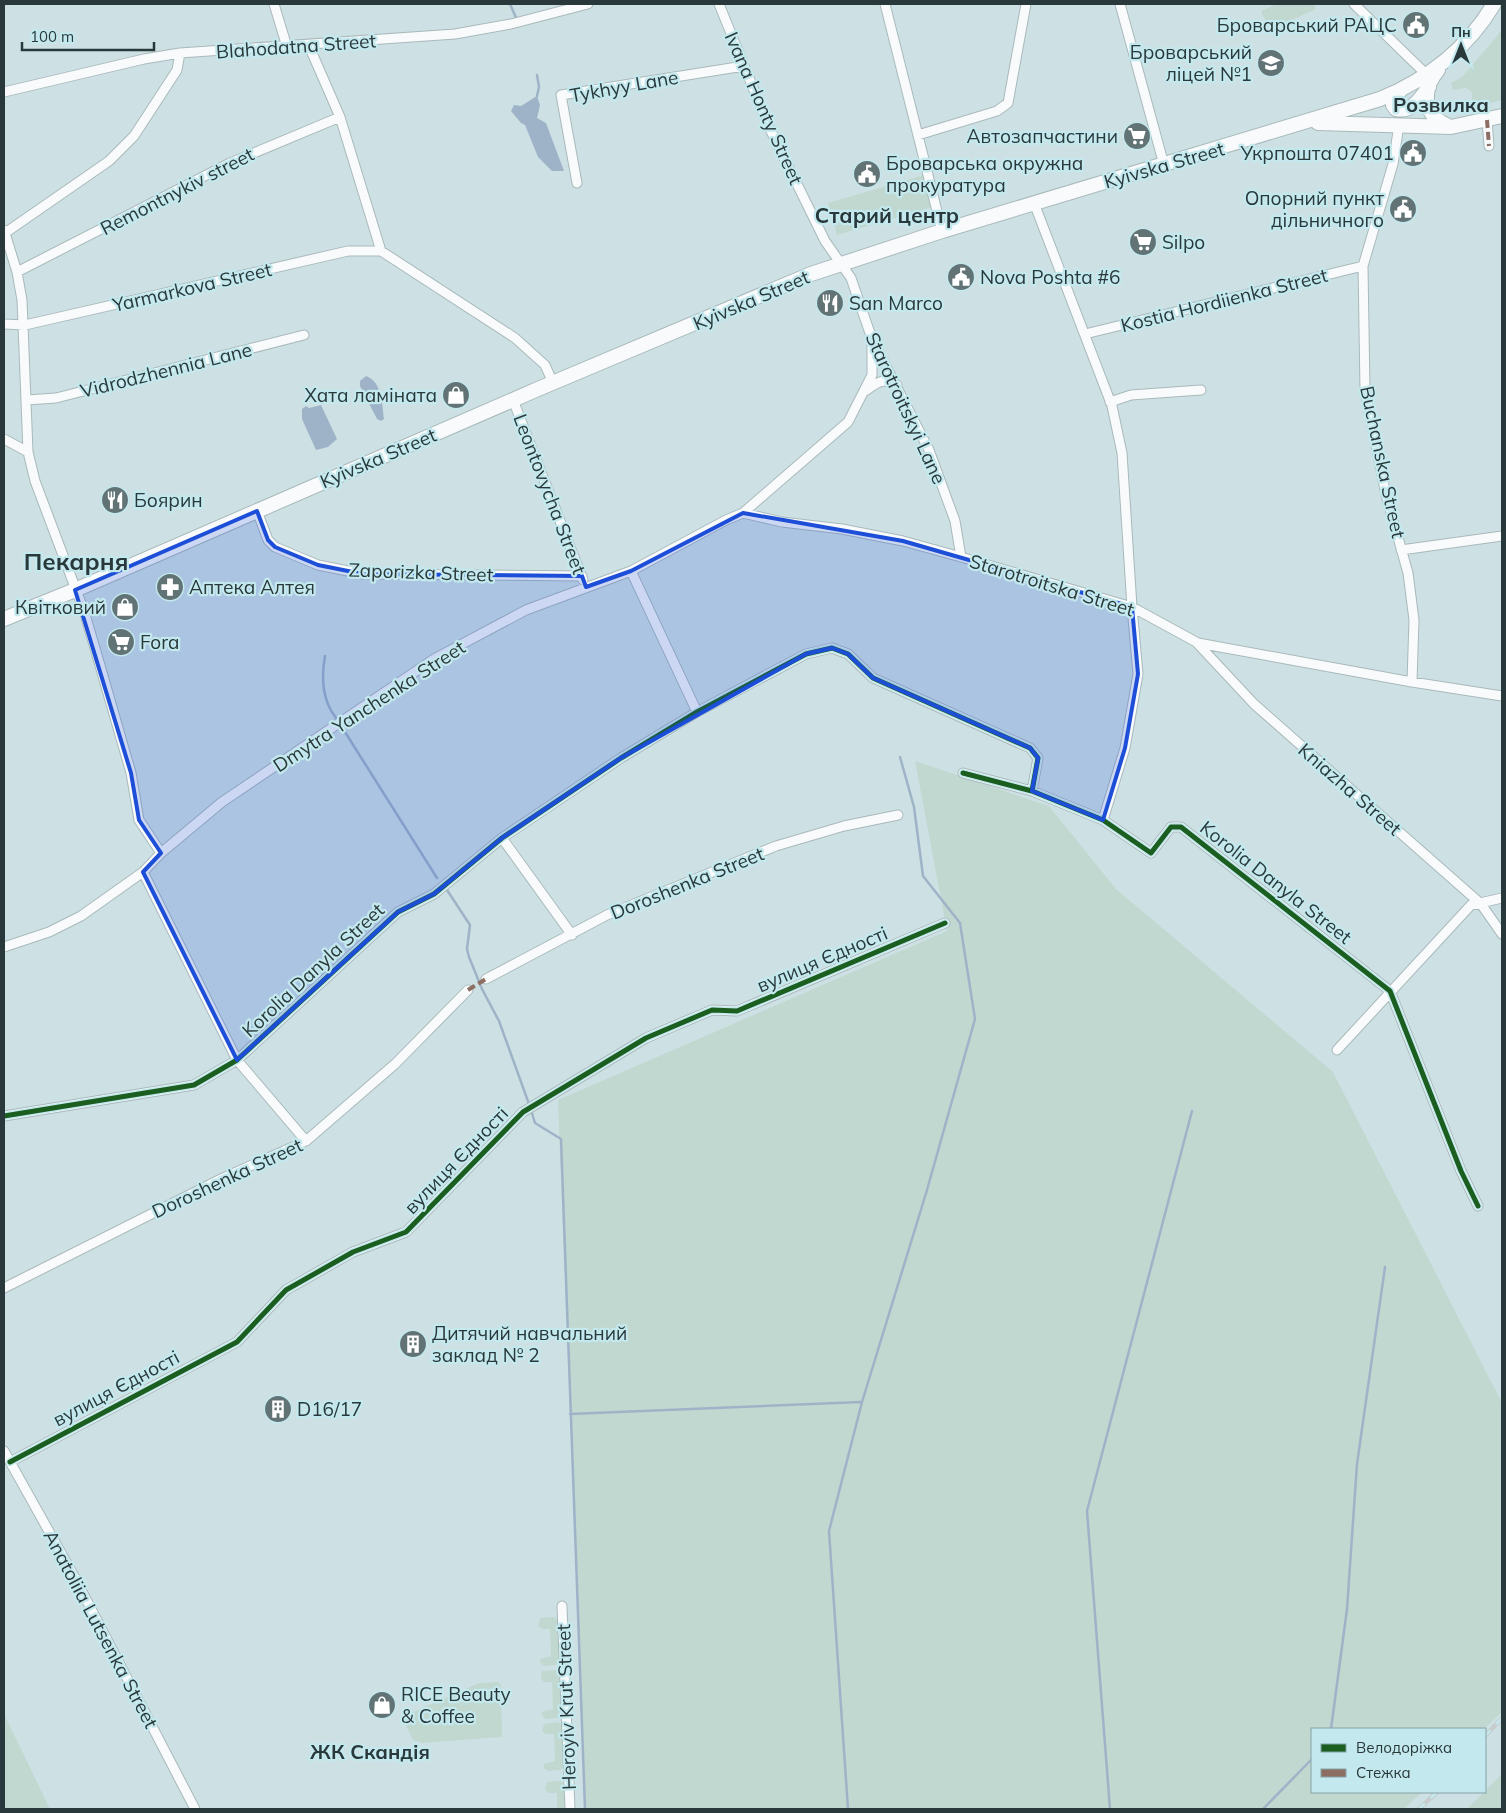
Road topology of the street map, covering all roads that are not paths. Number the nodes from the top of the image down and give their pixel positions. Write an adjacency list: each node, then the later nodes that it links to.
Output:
1 (274, 4): 10 (street)
2 (588, 4): 9 (street, Blahodatna Street)
3 (718, 4): 12 (street, Ivana Honty Street)
4 (885, 4): 22 (street)
5 (1026, 4): 22 (street)
6 (1120, 4): 24 (street)
7 (1354, 4): 13 (street)
8 (1494, 4): 13 (main road)
9 (309, 46): 10 (street, Blahodatna Street); 17 (street)
10 (287, 47): 11 (street, Blahodatna Street)
11 (180, 53): 15 (street, Blahodatna Street); 27 (street)
12 (744, 66): 25 (street, Tykhyy Lane); 30 (street, Ivana Honty Street)
13 (1428, 81): 14 (main road, Kyivska Street); 14 (main road); 21 (main road)
14 (1403, 89): 19 (main road, Kyivska Street)
15 (4, 92)
16 (1502, 116): 18 (main road)
17 (340, 117): 29 (street); 32 (street, Remontnykiv street)
18 (1487, 120): 21 (main road); 23 (street)
19 (1307, 122): 20 (main road); 24 (main road, Kyivska Street)
20 (1399, 125): 21 (main road); 31 (street, Buchanska Street)
21 (1451, 127)
22 (918, 135): 28 (street)
23 (1489, 146)
24 (1164, 165): 26 (main road, Kyivska Street)
25 (578, 183)
26 (1034, 203): 28 (main road, Kyivska Street); 35 (street)
27 (4, 231): 32 (street)
28 (942, 231): 30 (main road, Kyivska Street)
29 (381, 251): 34 (street, Yarmarkova Street); 38 (street)
30 (840, 263): 37 (street, Starotroitskyi Lane); 38 (main road, Kyivska Street)
31 (1363, 266): 35 (street, Kostia Hordiienka Street); 50 (street, Buchanska Street)
32 (17, 272): 34 (street)
33 (4, 324): 34 (street, Yarmarkova Street)
34 (25, 325): 42 (street)
35 (1085, 334): 44 (street)
36 (304, 335): 42 (street, Vidrodzhennia Lane)
37 (872, 339): 39 (street, Starotroitskyi Lane); 41 (street, Dmytra Yanchenka Street)
38 (553, 383): 43 (main road, Kyivska Street)
39 (897, 386): 41 (street); 51 (street, Starotroitskyi Lane)
40 (1201, 390): 44 (street)
41 (864, 392): 48 (street, Dmytra Yanchenka Street)
42 (27, 400): 46 (street)
43 (513, 400): 47 (main road, Kyivska Street); 53 (street, Leontovycha Street)
44 (1110, 402): 56 (street)
45 (4, 439): 46 (street)
46 (28, 452): 55 (street)
47 (257, 511): 53 (street, Zaporizka Street); 55 (main road, Kyivska Street)
48 (743, 513): 51 (street, Starotroitska Street); 52 (street, Dmytra Yanchenka Street)
49 (1502, 536): 50 (street)
50 (1402, 550): 59 (street, Buchanska Street)
51 (961, 557): 56 (street, Starotroitska Street)
52 (632, 570): 54 (street, Dmytra Yanchenka Street); 61 (street)
53 (582, 576): 54 (street, Leontovycha Street)
54 (586, 588): 67 (street, Dmytra Yanchenka Street)
55 (76, 590): 57 (main road, Kyivska Street); 67 (street)
56 (1132, 607): 58 (street, Starotroitska Street); 65 (street)
57 (4, 619)
58 (1198, 643): 59 (street, Starotroitska Street); 70 (street, Kniazha Street)
59 (1412, 682): 60 (street, Starotroitska Street)
60 (1502, 696)
61 (697, 712): 63 (street, Korolia Danyla Street); 66 (street, Korolia Danyla Street)
62 (962, 773): 63 (street)
63 (1032, 791): 65 (street, Korolia Danyla Street)
64 (898, 815): 73 (street, Doroshenka Street)
65 (1103, 820): 77 (street, Korolia Danyla Street)
66 (502, 838): 73 (street); 79 (street, Korolia Danyla Street)
67 (161, 853): 68 (street, Dmytra Yanchenka Street)
68 (143, 872): 74 (street, Dmytra Yanchenka Street); 79 (street)
69 (1502, 898): 70 (street)
70 (1480, 904): 72 (street, Kniazha Street); 77 (street)
71 (945, 923): 85 (street, вулиця Єдності)
72 (1502, 934)
73 (572, 935): 75 (street, Doroshenka Street)
74 (4, 947)
75 (486, 979)
76 (468, 990): 81 (street, Doroshenka Street)
77 (1390, 991): 78 (street); 82 (street)
78 (1338, 1050)
79 (237, 1060): 80 (street, Korolia Danyla Street); 81 (street)
80 (4, 1116)
81 (306, 1141): 83 (street, Doroshenka Street)
82 (1478, 1206)
83 (4, 1288)
84 (4, 1451): 85 (street, Anatoliia Lutsenka Street)
85 (10, 1462): 87 (street, Anatoliia Lutsenka Street)
86 (562, 1606): 88 (street, Heroyiv Krut Street)
87 (196, 1809)
88 (570, 1809)

